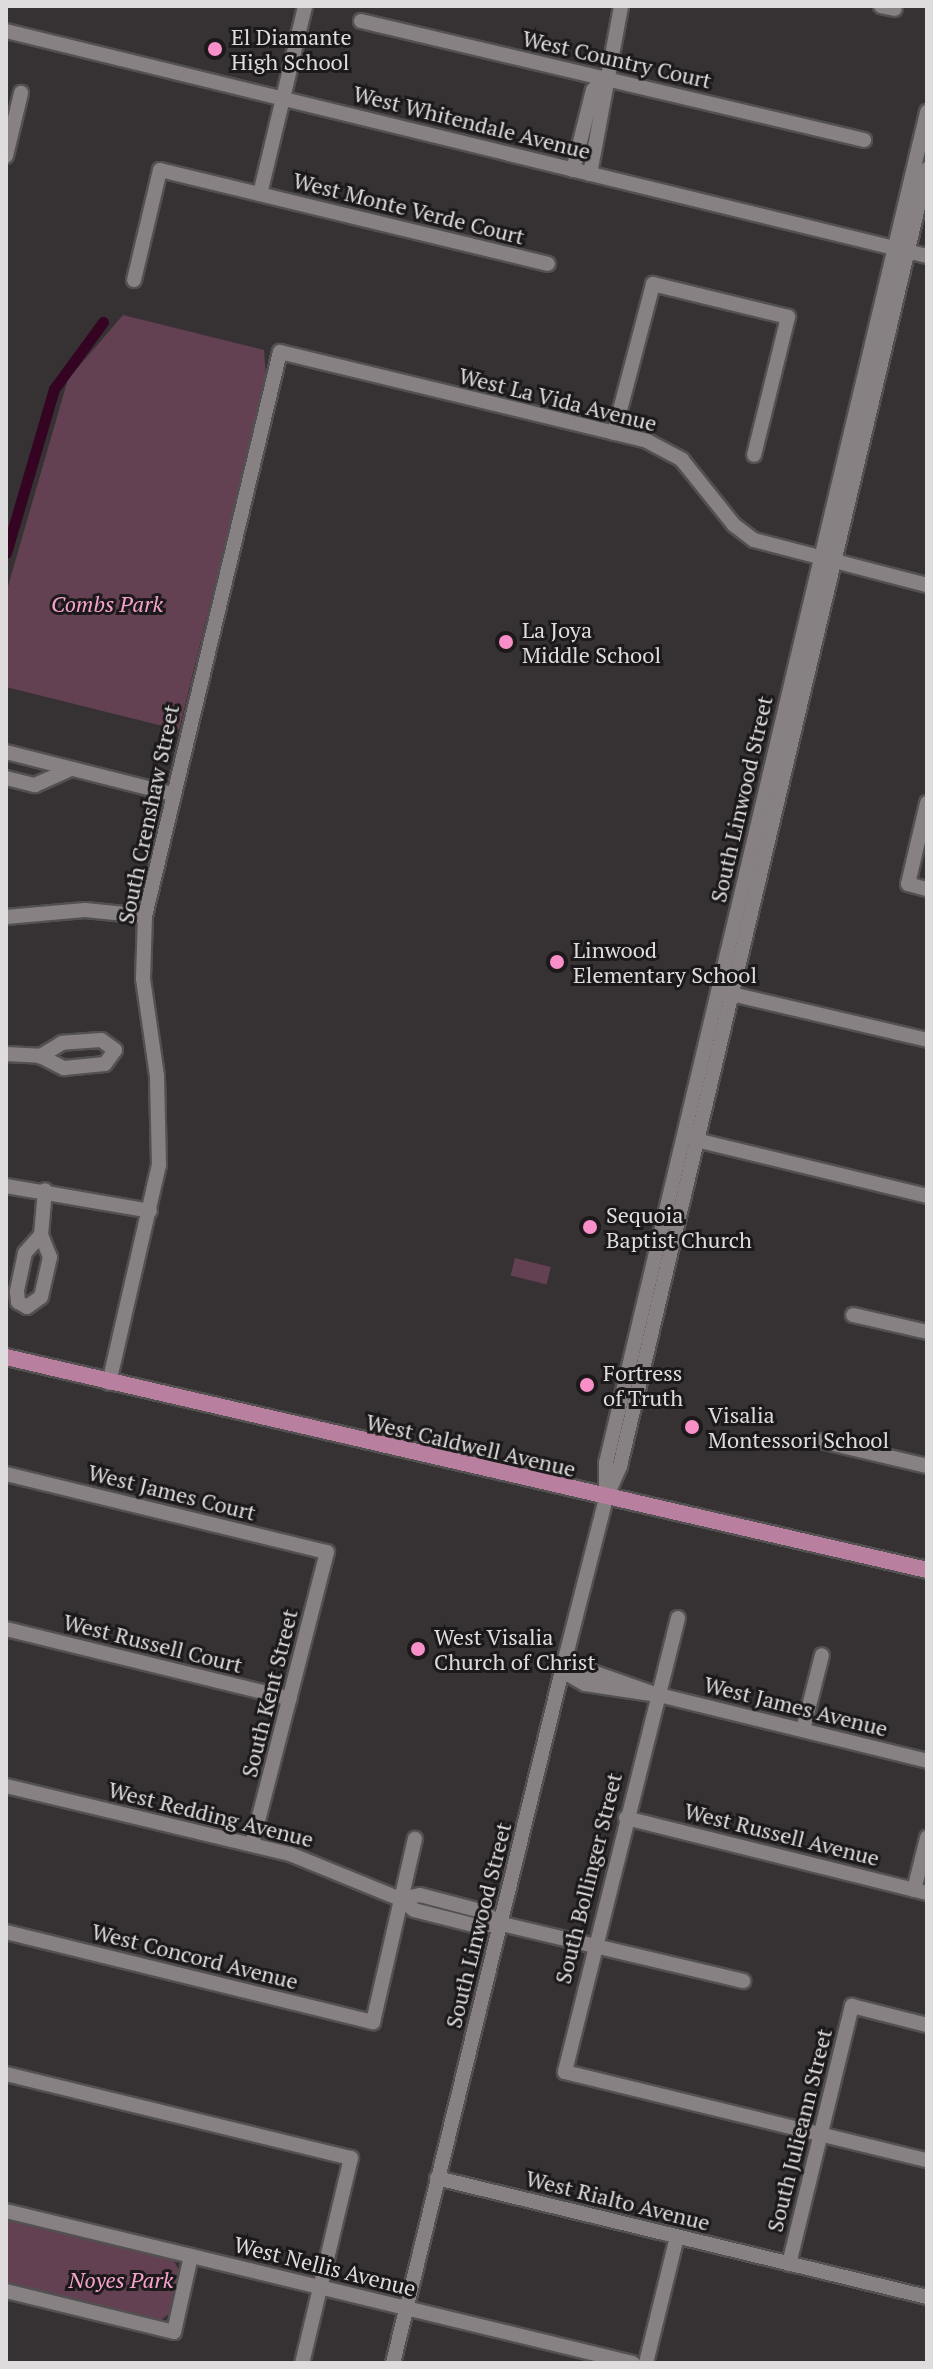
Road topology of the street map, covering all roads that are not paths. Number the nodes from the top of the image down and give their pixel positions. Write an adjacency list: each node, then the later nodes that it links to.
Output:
1 (305, 6): 7 (street)
2 (621, 6): 5 (street)
3 (361, 21): 5 (street, West Country Court)
4 (6, 31): 7 (street, West Whitendale Avenue)
5 (604, 78): 9 (street, West Country Court); 12 (street); 13 (street)
6 (21, 93): 10 (street)
7 (283, 99): 12 (street, West Whitendale Avenue); 14 (street)
8 (927, 112): 15 (street, South Linwood Street)
9 (864, 140)
10 (6, 156)
11 (927, 169): 15 (street, South Linwood Street)
12 (573, 170): 13 (street, West Whitendale Avenue)
13 (590, 174): 15 (street, West Whitendale Avenue)
14 (260, 194): 17 (street, West Monte Verde Court); 18 (street, West Monte Verde Court)
15 (901, 250): 16 (street, West Whitendale Avenue); 22 (street, South Linwood Street)
16 (927, 256)
17 (548, 264)
18 (134, 280)
19 (280, 352): 20 (street, West La Vida Avenue); 28 (street, South Crenshaw Street)
20 (614, 433): 21 (street); 22 (street, West La Vida Avenue)
21 (754, 455)
22 (827, 560): 23 (street, West La Vida Avenue); 24 (street, South Linwood Street); 30 (street, South Linwood Street)
23 (927, 585)
24 (776, 743): 30 (street); 34 (street, South Linwood Street)
25 (6, 752): 26 (street)
26 (70, 770): 27 (street); 28 (street)
27 (6, 778)
28 (172, 794): 32 (street, South Crenshaw Street)
29 (927, 803): 31 (street)
30 (763, 856): 34 (street, South Linwood Street)
31 (927, 889)
32 (145, 916): 33 (street); 43 (street, South Crenshaw Street)
33 (6, 917)
34 (724, 992): 35 (street); 38 (street, South Linwood Street); 39 (street, South Linwood Street)
35 (927, 1040)
36 (6, 1054): 37 (street)
37 (40, 1056)
38 (702, 1061): 39 (street); 52 (street, South Linwood Street)
39 (696, 1140): 42 (street); 52 (street, South Linwood Street)
40 (6, 1186): 41 (street)
41 (45, 1190): 43 (street); 44 (street)
42 (927, 1196)
43 (150, 1211): 48 (street, South Crenshaw Street)
44 (41, 1235)
45 (853, 1315): 46 (street)
46 (927, 1332)
47 (6, 1357): 48 (main road, West Caldwell Avenue)
48 (109, 1383): 52 (main road, West Caldwell Avenue)
49 (821, 1441): 50 (street)
50 (927, 1466)
51 (6, 1474): 53 (street, West James Court)
52 (606, 1498): 54 (main road, West Caldwell Avenue); 58 (street, South Linwood Street)
53 (327, 1552): 60 (street, South Kent Street)
54 (927, 1570)
55 (678, 1618): 59 (street, South Bollinger Street)
56 (6, 1629): 60 (street, West Russell Court)
57 (822, 1655): 61 (street)
58 (562, 1671): 59 (street, West James Avenue); 70 (street, South Linwood Street)
59 (655, 1694): 61 (street, West James Avenue); 64 (street, South Bollinger Street)
60 (290, 1699): 67 (street, South Kent Street)
61 (803, 1730): 62 (street, West James Avenue)
62 (927, 1761)
63 (6, 1786): 67 (street, West Redding Avenue)
64 (626, 1818): 68 (street, West Russell Avenue); 72 (street, South Bollinger Street)
65 (927, 1838): 68 (street)
66 (415, 1839): 69 (street)
67 (252, 1845): 69 (street, West Redding Avenue)
68 (920, 1891)
69 (400, 1899): 70 (street, West Redding Avenue); 71 (street, West Concord Avenue)
70 (502, 1924): 72 (street, West Redding Avenue); 78 (street, South Linwood Street)
71 (6, 1932)
72 (594, 1946): 73 (street, West Redding Avenue); 76 (street, South Bollinger Street)
73 (743, 1981)
74 (927, 2025): 76 (street, South Julieann Street)
75 (6, 2074): 83 (street)
76 (821, 2134): 77 (street); 82 (street, South Julieann Street)
77 (927, 2160)
78 (437, 2178): 80 (street, West Rialto Avenue); 86 (street, South Linwood Street)
79 (6, 2211): 81 (street, West Nellis Avenue)
80 (677, 2237): 82 (street, West Rialto Avenue); 90 (street)
81 (191, 2256): 83 (street, West Nellis Avenue); 84 (street)
82 (789, 2264): 85 (street, West Rialto Avenue)
83 (320, 2287): 86 (street, West Nellis Avenue); 87 (street)
84 (6, 2291)
85 (927, 2297)
86 (407, 2308): 88 (street, South Linwood Street); 89 (street, West Nellis Avenue)
87 (302, 2363)
88 (393, 2363)
89 (633, 2363)
90 (646, 2363)

